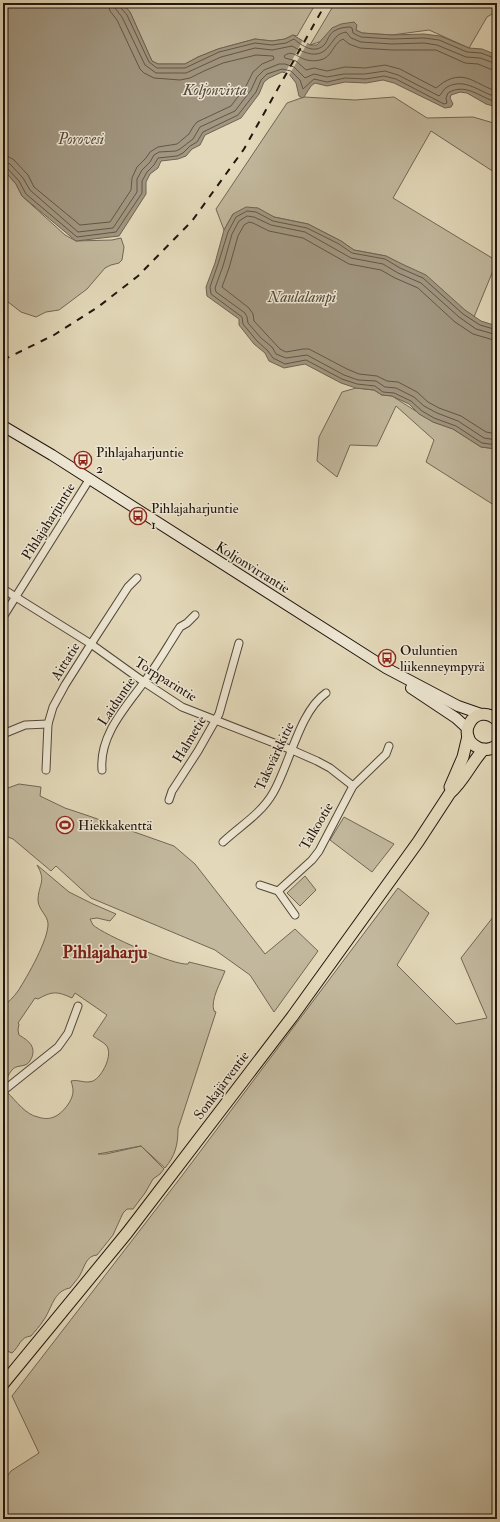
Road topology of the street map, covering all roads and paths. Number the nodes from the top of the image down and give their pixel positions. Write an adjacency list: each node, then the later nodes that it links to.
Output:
1 (3, 426): 2 (main road, Koljonvirrantie)
2 (89, 480): 5 (street, Pihlajaharjuntie); 10 (main road, Koljonvirrantie)
3 (137, 578): 9 (street, Aittatie)
4 (3, 589): 5 (street, Torpparintie)
5 (16, 597): 7 (street, Pihlajaharjuntie); 9 (street, Torpparintie)
6 (195, 615): 11 (street, Laiduntie)
7 (3, 617)
8 (239, 643): 14 (street, Halmetie)
9 (91, 644): 11 (street, Torpparintie); 15 (street, Aittatie)
10 (386, 668): 13 (main road, Koljonvirrantie); 16 (main road, Koljonvirrantie)
11 (144, 682): 14 (street, Torpparintie); 22 (street, Laiduntie)
12 (326, 693): 20 (street, Taksvärkkitie)
13 (491, 715): 16 (highway)
14 (216, 720): 20 (street, Torpparintie); 25 (street, Halmetie)
15 (48, 724): 17 (street); 21 (street, Aittatie)
16 (468, 732): 19 (highway); 24 (highway, Sonkajärventie)
17 (3, 734)
18 (389, 746): 23 (street, Talkootie)
19 (492, 749): 24 (highway, Sonkajärventie)
20 (292, 750): 23 (street, Torpparintie); 26 (street, Taksvärkkitie)
21 (46, 770)
22 (102, 770)
23 (353, 786): 28 (street, Talkootie)
24 (450, 793): 32 (highway, Sonkajärventie)
25 (168, 800)
26 (223, 842)
27 (260, 885): 28 (street)
28 (278, 891): 29 (street)
29 (295, 915)
30 (78, 1006): 31 (street)
31 (3, 1091)
32 (3, 1384)

